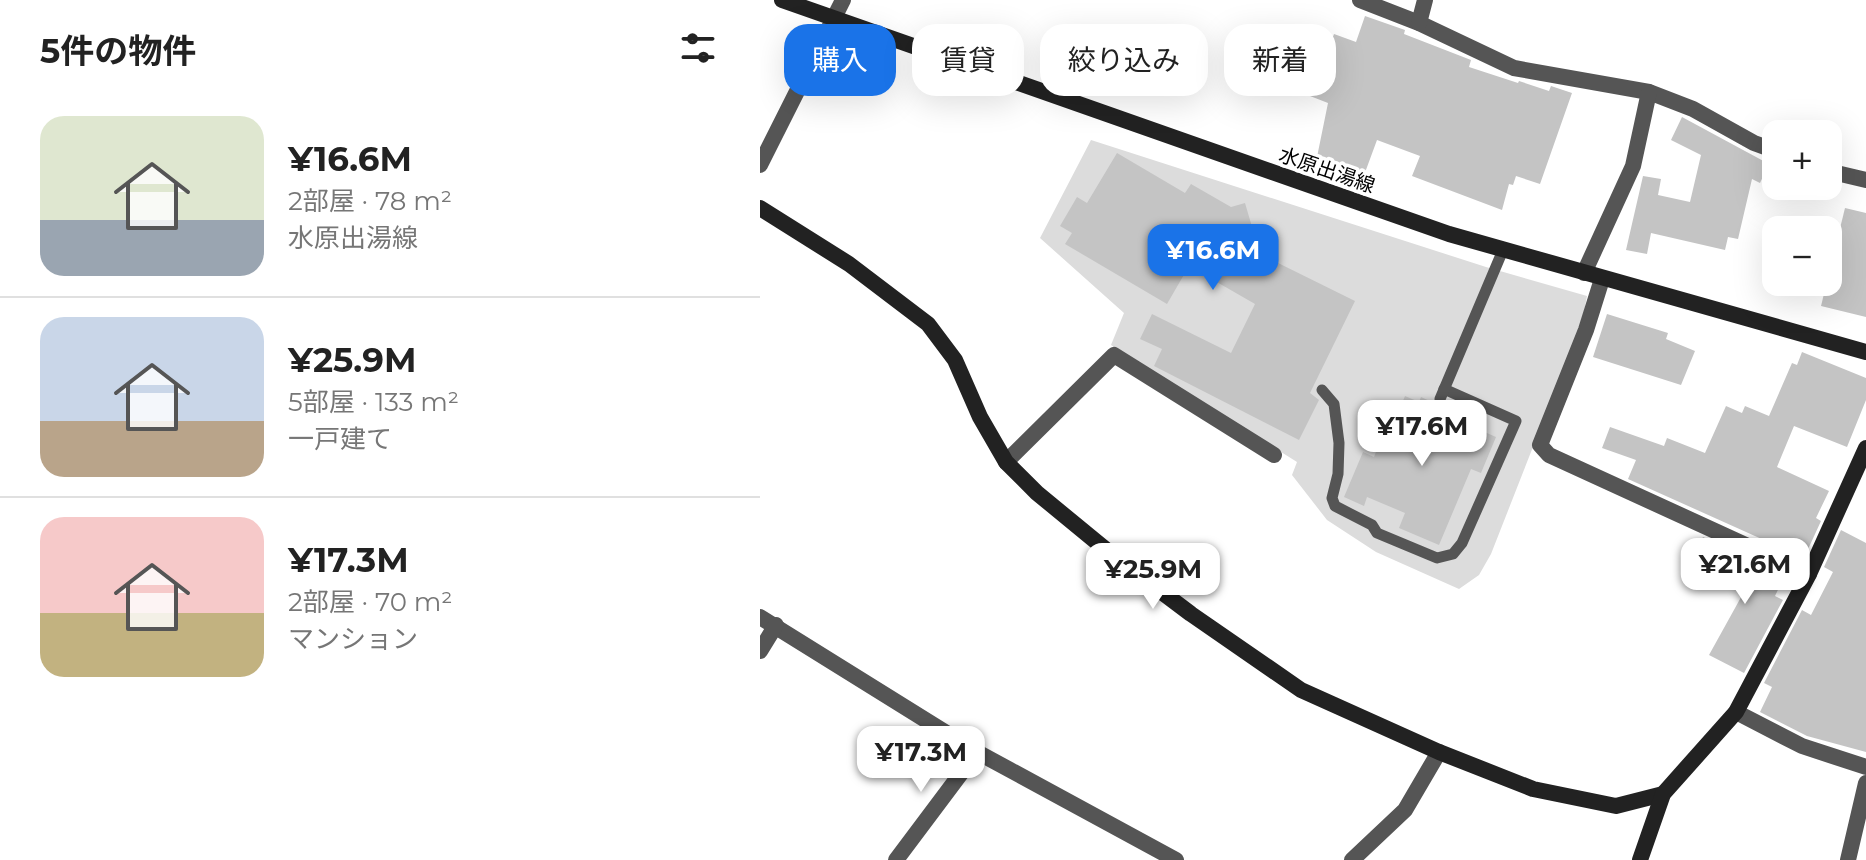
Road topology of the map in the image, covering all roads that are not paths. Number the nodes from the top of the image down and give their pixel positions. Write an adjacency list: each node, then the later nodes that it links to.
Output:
1 (782, 0): 5 (street, 水原出湯線)
2 (843, 0): 5 (street)
3 (1360, 0): 6 (street)
4 (1425, 0): 6 (street)
5 (834, 18): 9 (street); 13 (street, 水原出湯線)
6 (1419, 23): 7 (street)
7 (1649, 92): 8 (street); 14 (street)
8 (1762, 146)
9 (760, 165)
10 (1842, 174): 11 (street)
11 (1866, 180)
12 (760, 208): 20 (street)
13 (1503, 250): 14 (street, 水原出湯線); 17 (lane)
14 (1584, 273): 15 (street, 水原出湯線)
15 (1602, 279): 16 (street, 水原出湯線); 21 (street)
16 (1866, 352)
17 (1322, 390)
18 (1866, 448): 21 (street)
19 (1274, 455): 20 (street)
20 (1006, 462): 27 (street)
21 (1809, 574): 25 (street)
22 (760, 617): 23 (street)
23 (776, 625): 24 (street); 26 (street)
24 (760, 651)
25 (1736, 712): 28 (street); 30 (street)
26 (977, 752): 31 (street); 32 (street)
27 (1439, 752): 30 (street); 33 (street)
28 (1866, 767)
29 (1866, 783): 35 (street)
30 (1663, 794): 34 (street)
31 (896, 860)
32 (1176, 860)
33 (1352, 860)
34 (1640, 860)
35 (1848, 860)

